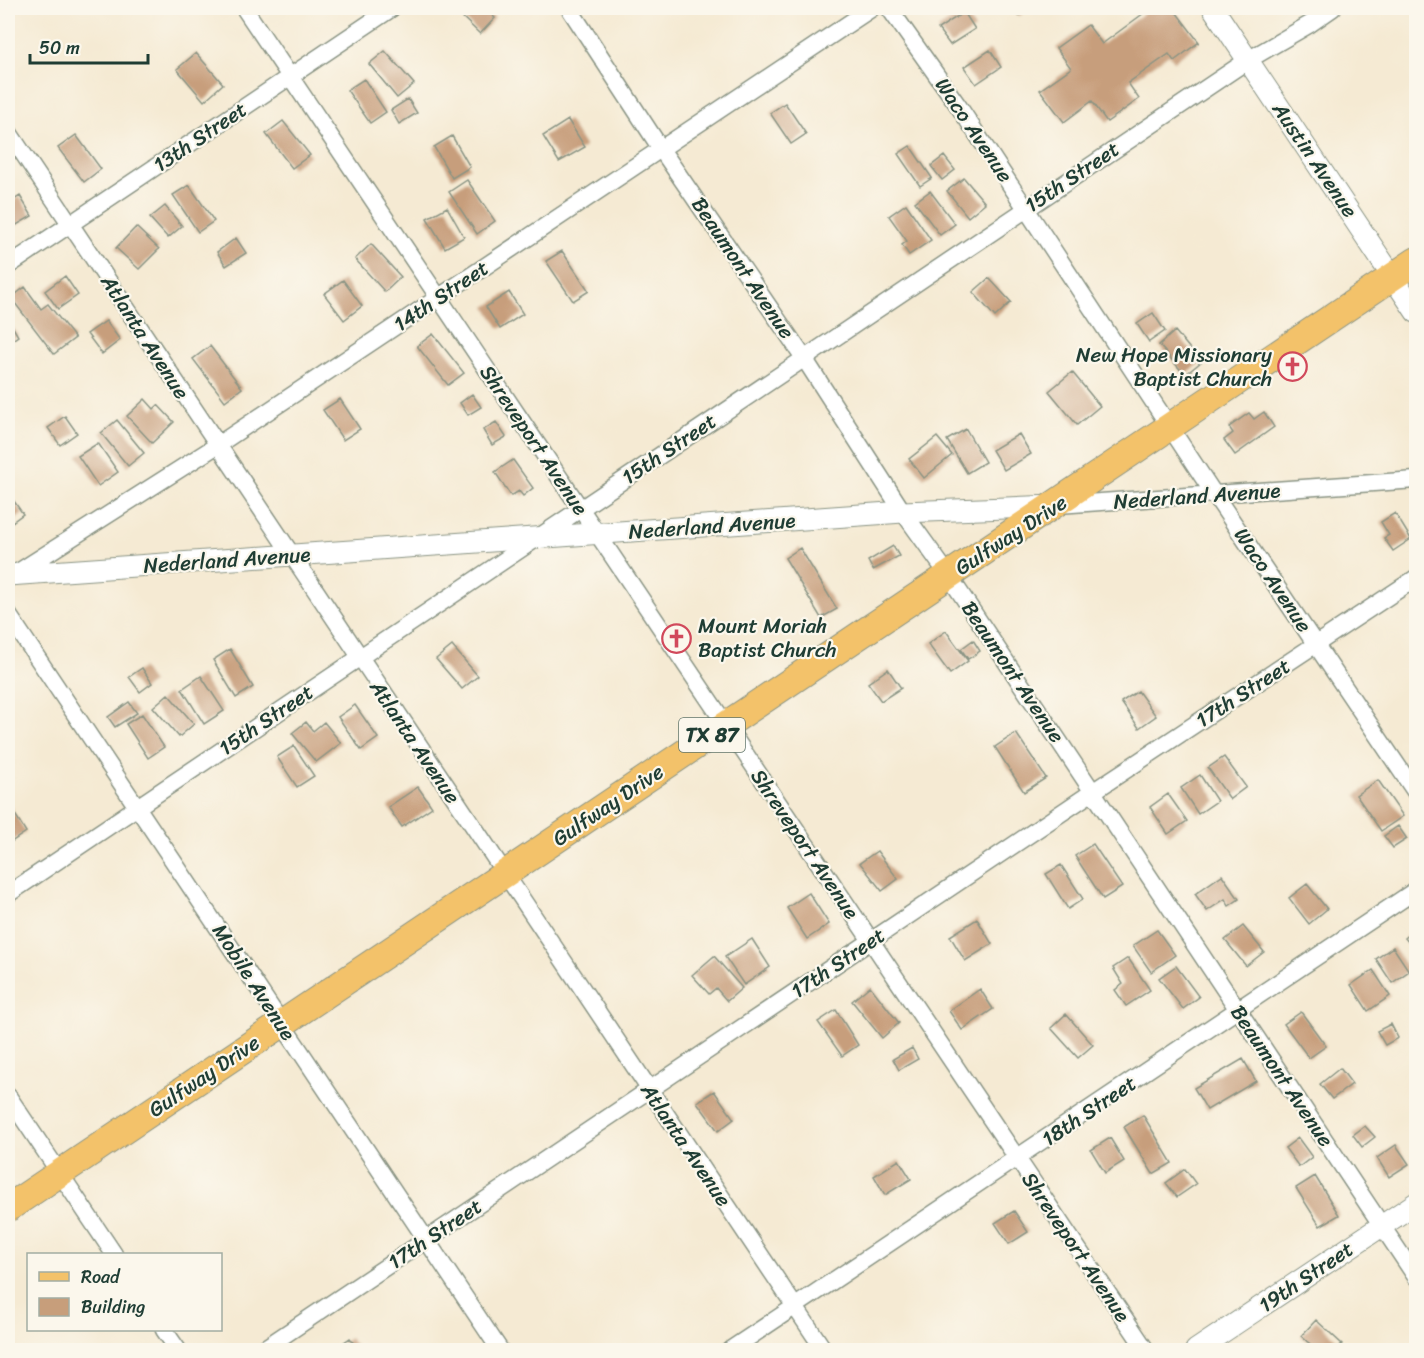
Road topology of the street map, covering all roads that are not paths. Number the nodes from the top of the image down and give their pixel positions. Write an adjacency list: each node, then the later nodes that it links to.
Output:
1 (244, 8): 9 (street, Shreveport Avenue)
2 (392, 8): 9 (street, 13th Street)
3 (568, 8): 11 (street, Beaumont Avenue)
4 (872, 8): 11 (street, 14th Street)
5 (889, 8): 12 (street, Waco Avenue)
6 (1213, 8): 8 (street, Austin Avenue)
7 (1334, 8): 8 (street, 15th Street)
8 (1248, 60): 12 (street, 15th Street); 16 (street, Austin Avenue)
9 (290, 77): 13 (street, 13th Street); 17 (street, Shreveport Avenue)
10 (8, 131): 13 (street, Atlanta Avenue)
11 (661, 149): 17 (street, 14th Street); 19 (street, Beaumont Avenue)
12 (1026, 208): 19 (street, 15th Street); 20 (street, Waco Avenue)
13 (70, 224): 15 (street, 13th Street); 21 (street, Atlanta Avenue)
14 (1416, 261): 16 (main road, Gulfway Drive / TX 87)
15 (8, 266)
16 (1393, 277): 18 (street, Austin Avenue); 20 (main road, Gulfway Drive / TX 87)
17 (437, 298): 21 (street, 14th Street); 25 (street, Shreveport Avenue)
18 (1416, 312)
19 (804, 358): 25 (street, 15th Street); 26 (street, Beaumont Avenue)
20 (1172, 426): 23 (street, Waco Avenue); 24 (main road, Gulfway Drive / TX 87)
21 (216, 446): 29 (street, Atlanta Avenue); 30 (street, 14th Street)
22 (1416, 480): 23 (street, Nederland Avenue)
23 (1214, 494): 24 (street, Nederland Avenue); 34 (street, Waco Avenue)
24 (1056, 506): 26 (street, Nederland Avenue); 31 (main road, Gulfway Drive / TX 87)
25 (581, 508): 27 (street, Shreveport Avenue); 28 (street, 15th Street)
26 (903, 512): 27 (street, Nederland Avenue); 31 (street, Beaumont Avenue)
27 (597, 534): 28 (street, Nederland Avenue); 36 (street, Shreveport Avenue)
28 (540, 538): 29 (street, Nederland Avenue); 35 (street, 15th Street)
29 (291, 555): 30 (street, Nederland Avenue); 35 (street, Atlanta Avenue)
30 (10, 576)
31 (949, 576): 36 (main road, Gulfway Drive / TX 87); 37 (street, Beaumont Avenue)
32 (1416, 578): 34 (street, 17th Street)
33 (8, 614): 39 (street, Mobile Avenue)
34 (1317, 645): 37 (street, 17th Street); 38 (street, Waco Avenue)
35 (359, 658): 39 (street, 15th Street); 40 (street, Atlanta Avenue)
36 (726, 726): 40 (main road, Gulfway Drive / TX 87); 43 (street, Shreveport Avenue)
37 (1094, 791): 43 (street, 17th Street); 44 (street, Beaumont Avenue)
38 (1416, 793)
39 (137, 807): 42 (street, 15th Street); 45 (street, Mobile Avenue)
40 (505, 874): 45 (main road, Gulfway Drive / TX 87); 46 (street, Atlanta Avenue)
41 (1416, 891): 44 (street, 18th Street)
42 (8, 894)
43 (870, 941): 46 (street, 17th Street); 48 (street, Shreveport Avenue)
44 (1238, 1010): 48 (street, 18th Street); 52 (street, Beaumont Avenue)
45 (282, 1024): 49 (main road, Gulfway Drive / TX 87); 53 (street, Mobile Avenue)
46 (649, 1090): 53 (street, 17th Street); 56 (street, Atlanta Avenue)
47 (8, 1096): 49 (street)
48 (1017, 1160): 56 (street, 18th Street); 63 (street, Shreveport Avenue)
49 (60, 1173): 51 (main road, Gulfway Drive / TX 87); 54 (street)
50 (1416, 1203): 52 (street, 19th Street)
51 (8, 1208)
52 (1382, 1226): 55 (street, Beaumont Avenue); 64 (street, 19th Street)
53 (426, 1240): 59 (street, 17th Street); 60 (street, Mobile Avenue)
54 (113, 1253)
55 (1416, 1277)
56 (795, 1307): 61 (street, 18th Street); 62 (street, Atlanta Avenue)
57 (165, 1331): 58 (street)
58 (178, 1350)
59 (262, 1350)
60 (500, 1350)
61 (730, 1350)
62 (824, 1350)
63 (1146, 1350)
64 (1196, 1350)

